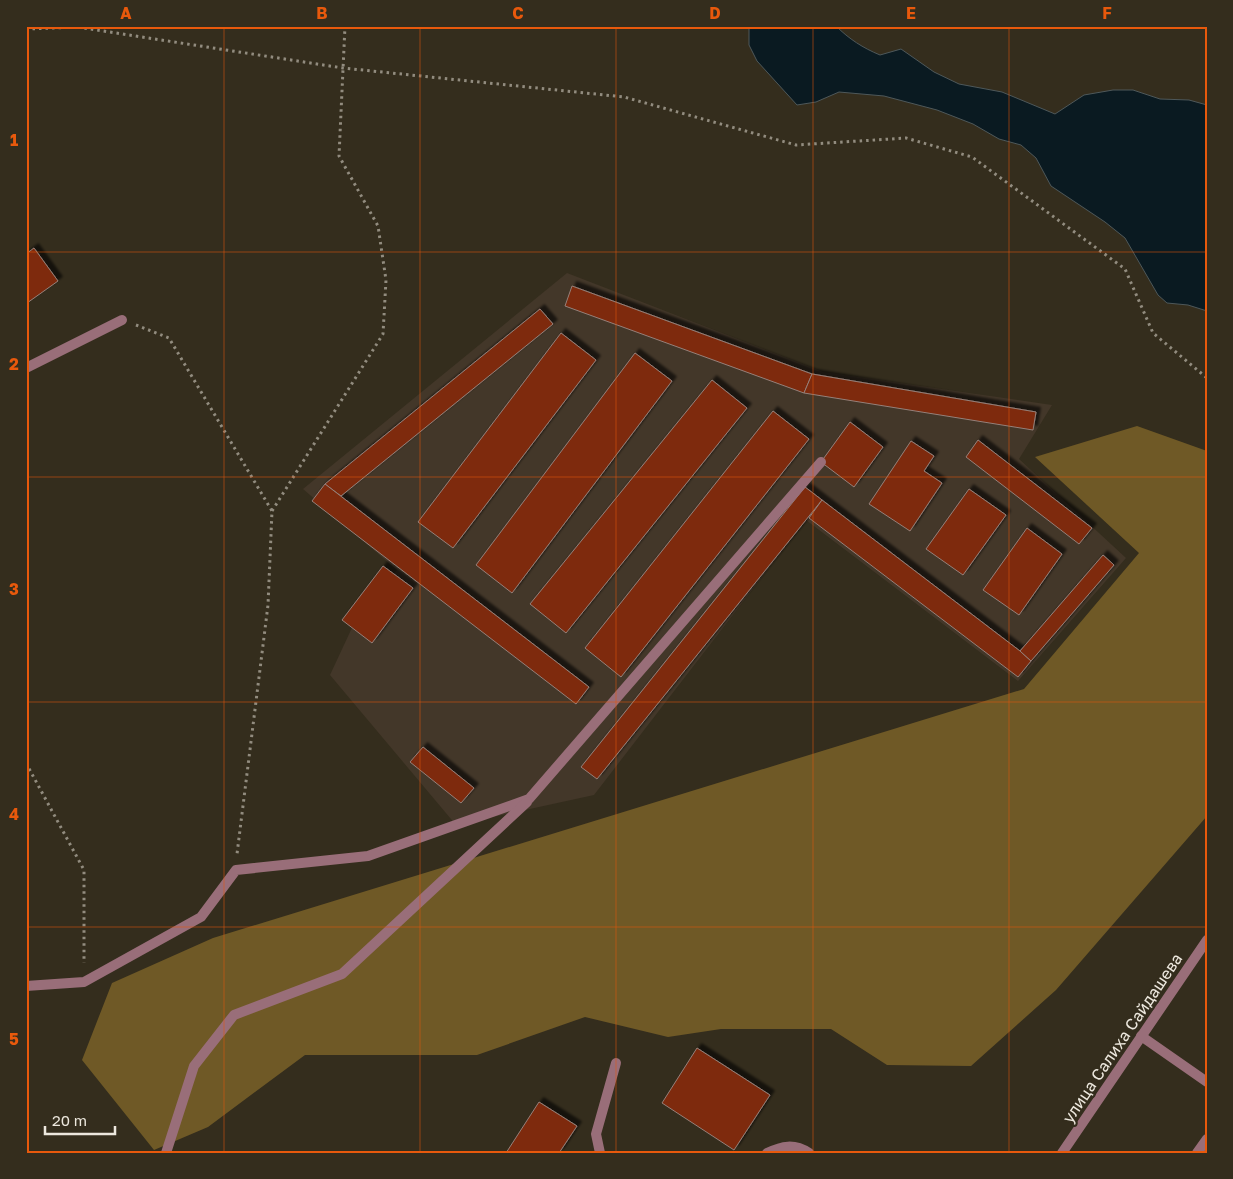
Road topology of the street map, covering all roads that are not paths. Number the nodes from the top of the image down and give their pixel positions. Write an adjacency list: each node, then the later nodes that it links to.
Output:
1 (122, 320): 2 (street)
2 (26, 368)
3 (821, 462): 4 (street)
4 (530, 799): 6 (street); 11 (street)
5 (1207, 940): 7 (street, улица Салиха Сайдашева)
6 (27, 986)
7 (1141, 1036): 9 (street); 15 (street, улица Салиха Сайдашева)
8 (616, 1063): 12 (street)
9 (1207, 1082)
10 (1207, 1139): 16 (street)
11 (166, 1153)
12 (600, 1153)
13 (767, 1153): 14 (street)
14 (809, 1153)
15 (1062, 1153)
16 (1197, 1153)

